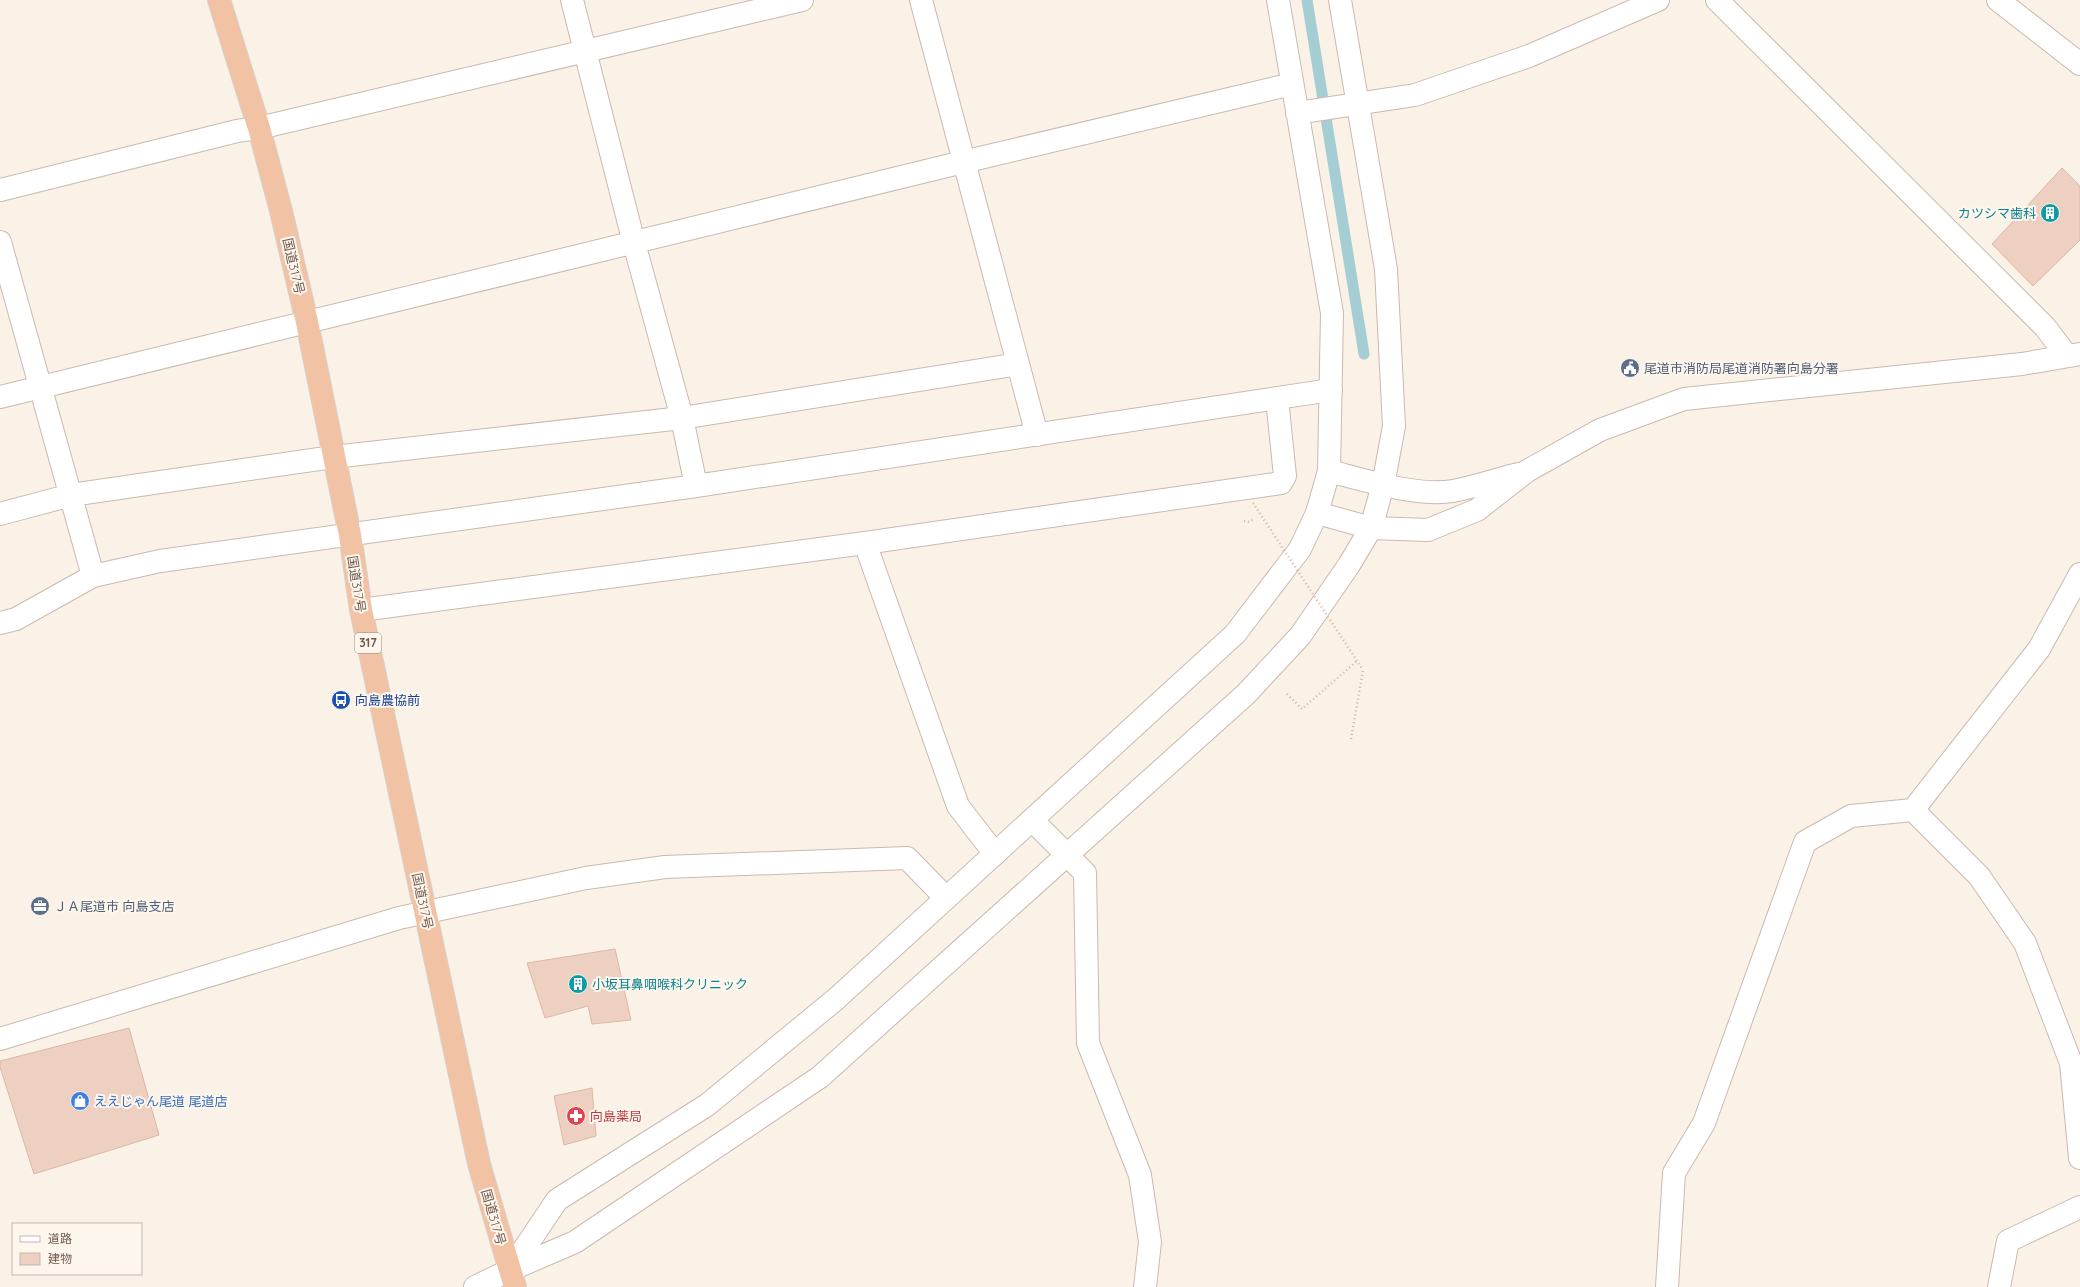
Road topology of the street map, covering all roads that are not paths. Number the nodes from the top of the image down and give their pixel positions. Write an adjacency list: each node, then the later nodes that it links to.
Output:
1 (219, 0): 15 (highway, 国道317号 / 317)
2 (572, 0): 10 (street)
3 (802, 0): 10 (street)
4 (921, 0): 16 (street)
5 (1278, 0): 12 (street)
6 (1340, 0): 13 (street)
7 (1658, 0): 13 (street)
8 (1717, 0): 21 (street)
9 (1998, 0): 11 (street)
10 (584, 51): 15 (street); 19 (street)
11 (2080, 64)
12 (1292, 84): 14 (street); 16 (street)
13 (1358, 103): 14 (street); 32 (street)
14 (1297, 113): 24 (street)
15 (259, 128): 17 (street); 20 (highway, 国道317号 / 317)
16 (963, 162): 19 (street); 22 (street)
17 (0, 190)
18 (0, 242): 23 (street)
19 (634, 243): 20 (street); 27 (street)
20 (307, 322): 23 (street); 29 (highway, 国道317号 / 317)
21 (2073, 355): 31 (street)
22 (1018, 364): 27 (street); 28 (street)
23 (40, 388): 25 (street); 34 (street)
24 (1331, 390): 26 (street); 30 (street)
25 (0, 397)
26 (1277, 399): 28 (street); 39 (street)
27 (682, 418): 29 (street); 33 (street)
28 (1037, 436): 33 (street)
29 (333, 457): 34 (street); 38 (highway, 国道317号 / 317)
30 (1329, 471): 32 (street); 35 (street)
31 (1527, 471): 32 (street); 37 (street)
32 (1383, 485): 37 (street)
33 (696, 486): 38 (street)
34 (71, 495): 36 (street); 41 (street)
35 (1317, 513): 37 (street); 45 (street)
36 (0, 514)
37 (1370, 528): 47 (street)
38 (350, 536): 41 (street); 42 (highway, 国道317号 / 317)
39 (865, 543): 42 (street); 46 (street)
40 (2080, 574): 44 (street)
41 (93, 576): 43 (street)
42 (361, 610): 49 (highway, 国道317号 / 317)
43 (0, 623)
44 (1913, 810): 51 (street); 56 (street)
45 (1032, 820): 46 (street); 47 (street)
46 (995, 854): 48 (street)
47 (1066, 856): 53 (street); 55 (street)
48 (946, 898): 49 (street); 53 (street)
49 (426, 913): 50 (street); 53 (highway, 国道317号 / 317)
50 (0, 1039)
51 (2080, 1158)
52 (2080, 1207): 57 (street)
53 (512, 1279): 54 (street)
54 (475, 1287)
55 (1145, 1287)
56 (1666, 1287)
57 (1999, 1287)

